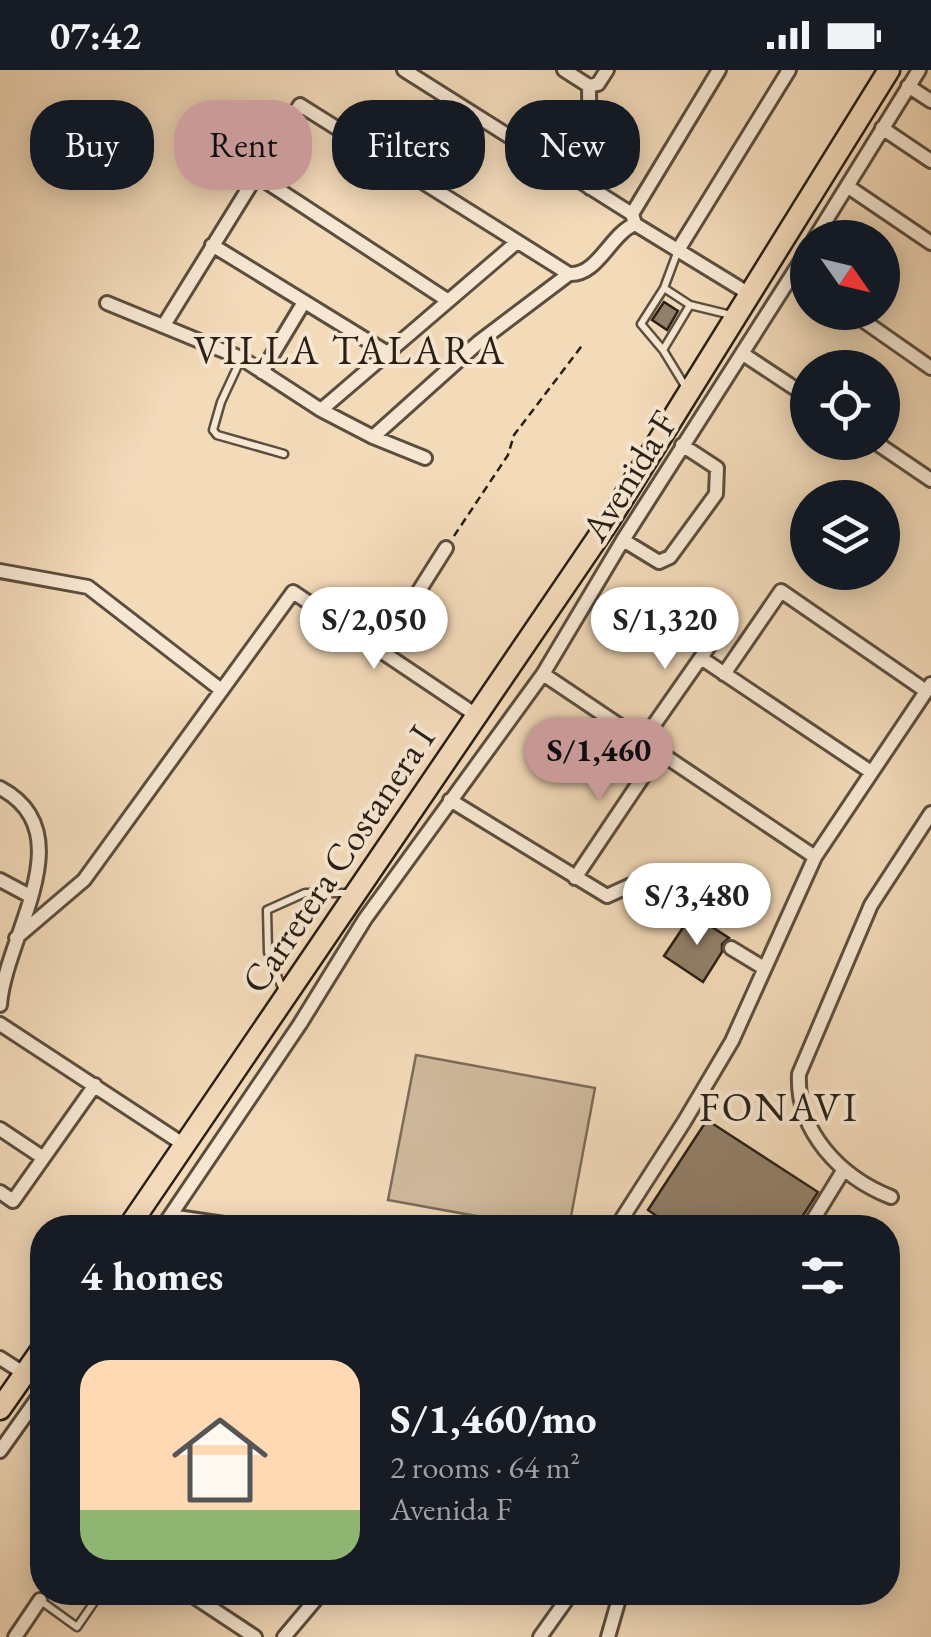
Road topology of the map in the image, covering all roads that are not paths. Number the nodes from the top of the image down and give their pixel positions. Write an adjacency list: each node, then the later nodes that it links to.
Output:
1 (404, 70): 14 (street)
2 (564, 70): 8 (street)
3 (606, 70): 8 (street)
4 (720, 70): 20 (street)
5 (788, 70): 25 (street)
6 (889, 70): 29 (main road, Carretera Costanera I)
7 (919, 70): 9 (street)
8 (588, 86): 10 (street)
9 (908, 86): 11 (street); 13 (street)
10 (588, 100)
11 (931, 102)
12 (312, 113): 22 (street)
13 (882, 128): 15 (street); 16 (street)
14 (505, 134)
15 (931, 161)
16 (847, 186): 21 (street); 23 (street)
17 (246, 190): 24 (street)
18 (279, 190): 30 (street)
19 (593, 190): 20 (street)
20 (634, 219): 25 (street); 26 (street)
21 (826, 220)
22 (517, 242): 26 (street); 30 (street)
23 (931, 243)
24 (212, 244): 31 (street); 35 (street)
25 (678, 250): 28 (lane); 29 (street)
26 (569, 274): 46 (street)
27 (790, 279): 39 (street, Avenida F)
28 (664, 288): 33 (lane); 37 (lane)
29 (751, 295): 34 (main road, Carretera Costanera I)
30 (446, 300): 38 (street)
31 (304, 302): 38 (street); 42 (street)
32 (107, 303): 35 (street)
33 (690, 305): 34 (lane); 37 (lane)
34 (737, 317): 44 (main road, Carretera Costanera I)
35 (164, 325): 40 (street)
36 (877, 330): 41 (street)
37 (663, 350): 44 (lane)
38 (386, 352): 45 (street)
39 (743, 354): 43 (street); 47 (street, Avenida F)
40 (241, 358): 42 (street); 48 (lane)
41 (931, 368)
42 (262, 372): 45 (street)
43 (790, 385)
44 (690, 394): 62 (main road, Carretera Costanera I)
45 (321, 410): 46 (street)
46 (373, 437): 49 (street)
47 (682, 445): 52 (street, Avenida F); 52 (street)
48 (284, 454)
49 (425, 458)
50 (900, 459): 51 (street)
51 (931, 480)
52 (623, 540): 58 (street, Avenida F)
53 (446, 548): 56 (street)
54 (0, 571): 61 (street)
55 (722, 626): 57 (street)
56 (381, 651): 61 (street); 62 (street)
57 (700, 658): 59 (street); 63 (street)
58 (543, 674): 63 (street); 67 (street, Avenida F)
59 (724, 674): 60 (street); 65 (street)
60 (928, 687): 65 (street)
61 (220, 689): 75 (street)
62 (478, 717): 72 (main road, Carretera Costanera I)
63 (642, 742): 64 (street)
64 (659, 753): 69 (street); 70 (street)
65 (872, 772): 69 (street)
66 (0, 788): 73 (street)
67 (450, 800): 70 (street); 89 (street, Avenida F)
68 (931, 813): 85 (street)
69 (815, 857): 77 (street)
70 (574, 878): 74 (street)
71 (0, 880): 73 (street)
72 (355, 892): 78 (main road, Carretera Costanera I); 78 (lane)
73 (30, 896): 75 (street)
74 (666, 897)
75 (16, 938): 79 (street)
76 (731, 948): 77 (street)
77 (764, 968): 90 (street)
78 (285, 997): 83 (main road, Carretera Costanera I)
79 (0, 1006): 80 (street)
80 (0, 1024): 81 (street)
81 (96, 1085): 83 (street); 84 (street)
82 (0, 1129): 84 (street)
83 (186, 1146): 88 (main road, Carretera Costanera I)
84 (42, 1157): 86 (street)
85 (842, 1170): 87 (street); 91 (street)
86 (0, 1192)
87 (891, 1197)
88 (137, 1215)
89 (171, 1215)
90 (624, 1215)
91 (816, 1215)
92 (0, 1358): 94 (street)
93 (30, 1366): 94 (main road)
94 (24, 1374): 95 (main road)
95 (0, 1409)
96 (30, 1414): 97 (street)
97 (0, 1451)
98 (37, 1605): 105 (street)
99 (47, 1605): 100 (lane)
100 (91, 1605)
101 (207, 1605): 106 (street)
102 (311, 1605): 107 (street)
103 (563, 1605): 108 (street)
104 (617, 1605): 109 (street)
105 (15, 1637)
106 (255, 1637)
107 (284, 1637)
108 (540, 1637)
109 (608, 1637)

